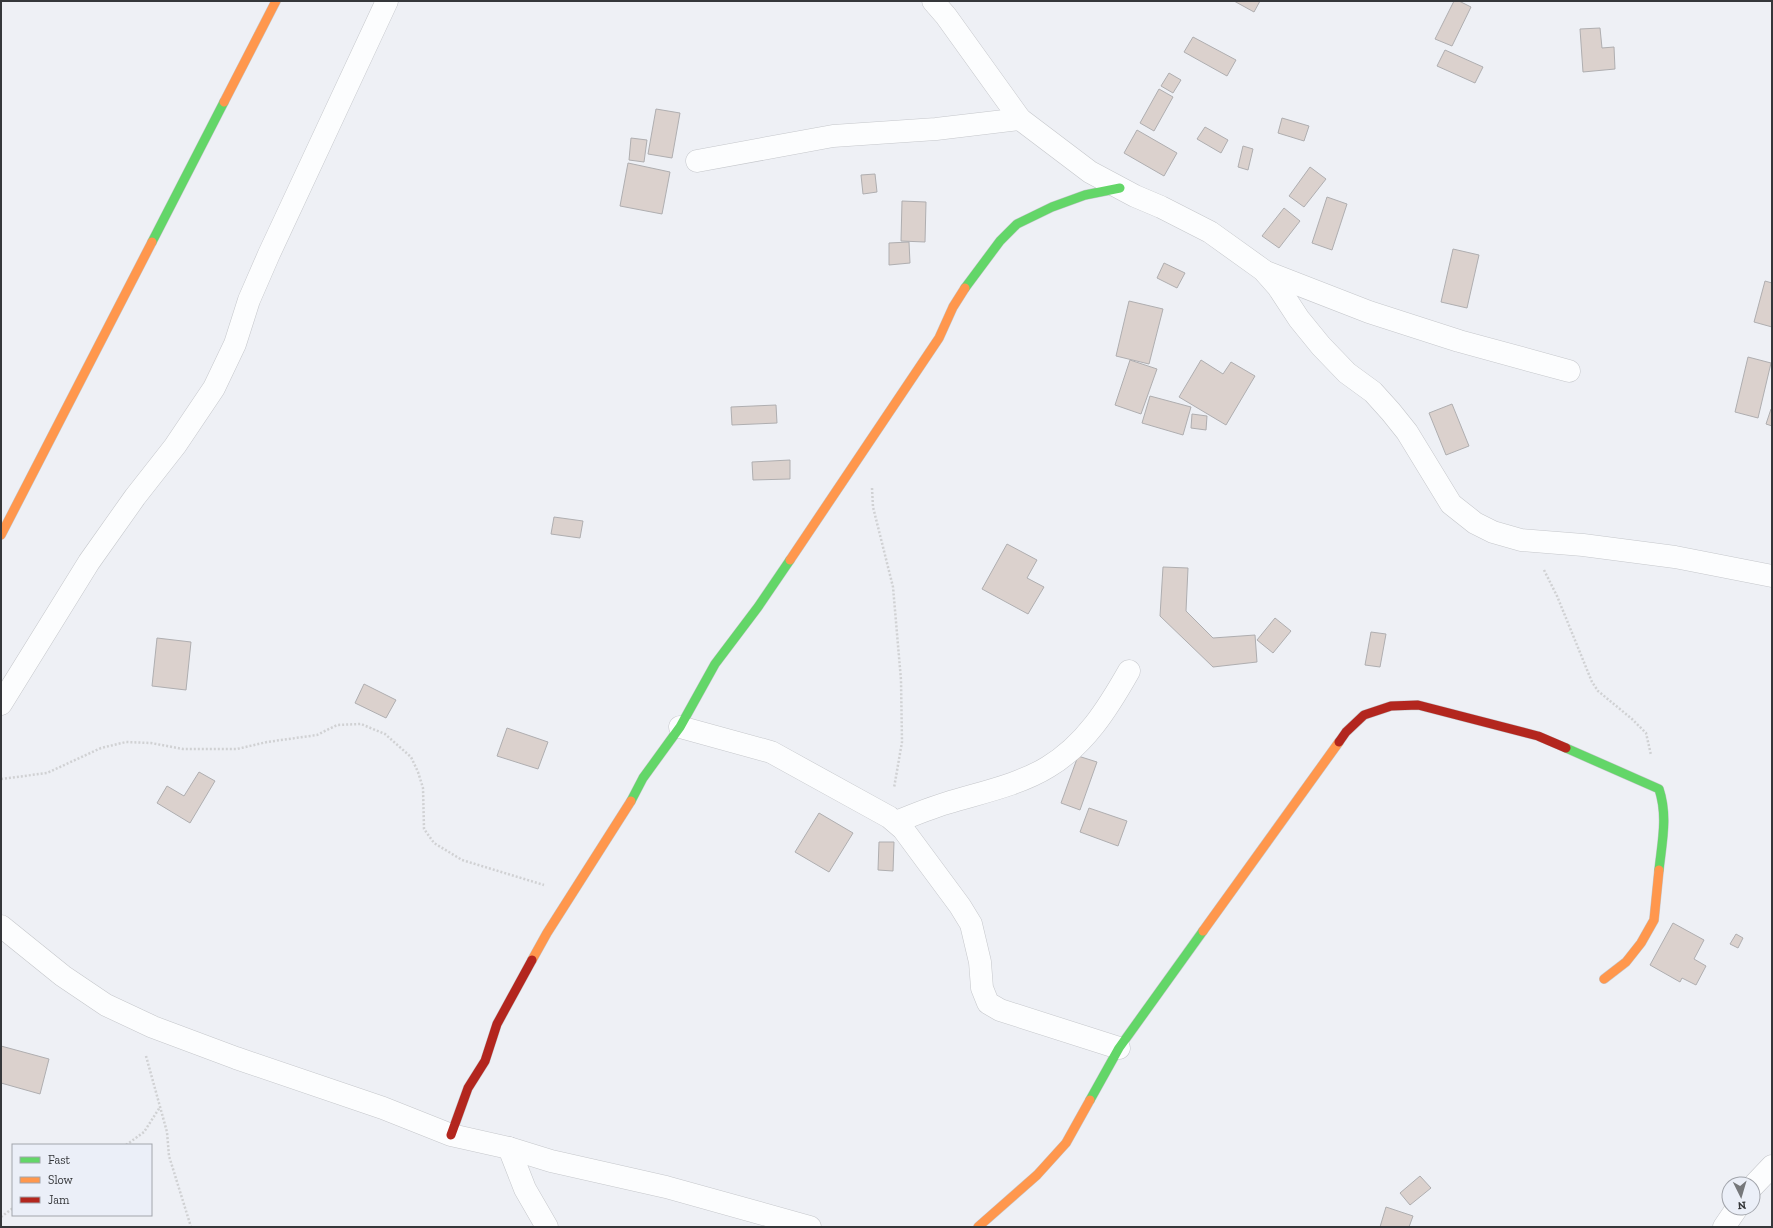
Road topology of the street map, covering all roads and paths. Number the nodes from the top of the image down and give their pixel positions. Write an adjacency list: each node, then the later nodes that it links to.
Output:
1 (276, 1): 10 (street)
2 (387, 1): 14 (street)
3 (933, 1): 4 (street)
4 (1020, 119): 5 (street); 6 (street)
5 (697, 161)
6 (1120, 188): 7 (street); 15 (street)
7 (1263, 270): 8 (street); 12 (street)
8 (1569, 372)
9 (872, 485): 18 (path)
10 (1, 535)
11 (1541, 563): 17 (path)
12 (1772, 576)
13 (1129, 671): 18 (street)
14 (1, 704)
15 (680, 727): 18 (street); 19 (street)
16 (1, 779): 19 (path)
17 (1659, 789): 21 (street); 23 (street)
18 (892, 819): 23 (street)
19 (574, 891): 25 (street)
20 (1, 926): 22 (street)
21 (1604, 979)
22 (137, 1018): 24 (path); 25 (street)
23 (1119, 1048): 36 (street)
24 (160, 1106): 26 (path); 33 (path)
25 (451, 1134): 27 (street)
26 (127, 1144)
27 (509, 1148): 34 (street); 35 (street)
28 (1772, 1166): 29 (street)
29 (1761, 1178)
30 (12, 1209): 32 (path)
31 (1732, 1216): 37 (street)
32 (1, 1217)
33 (192, 1227)
34 (547, 1227)
35 (810, 1227)
36 (978, 1227)
37 (1724, 1227)

